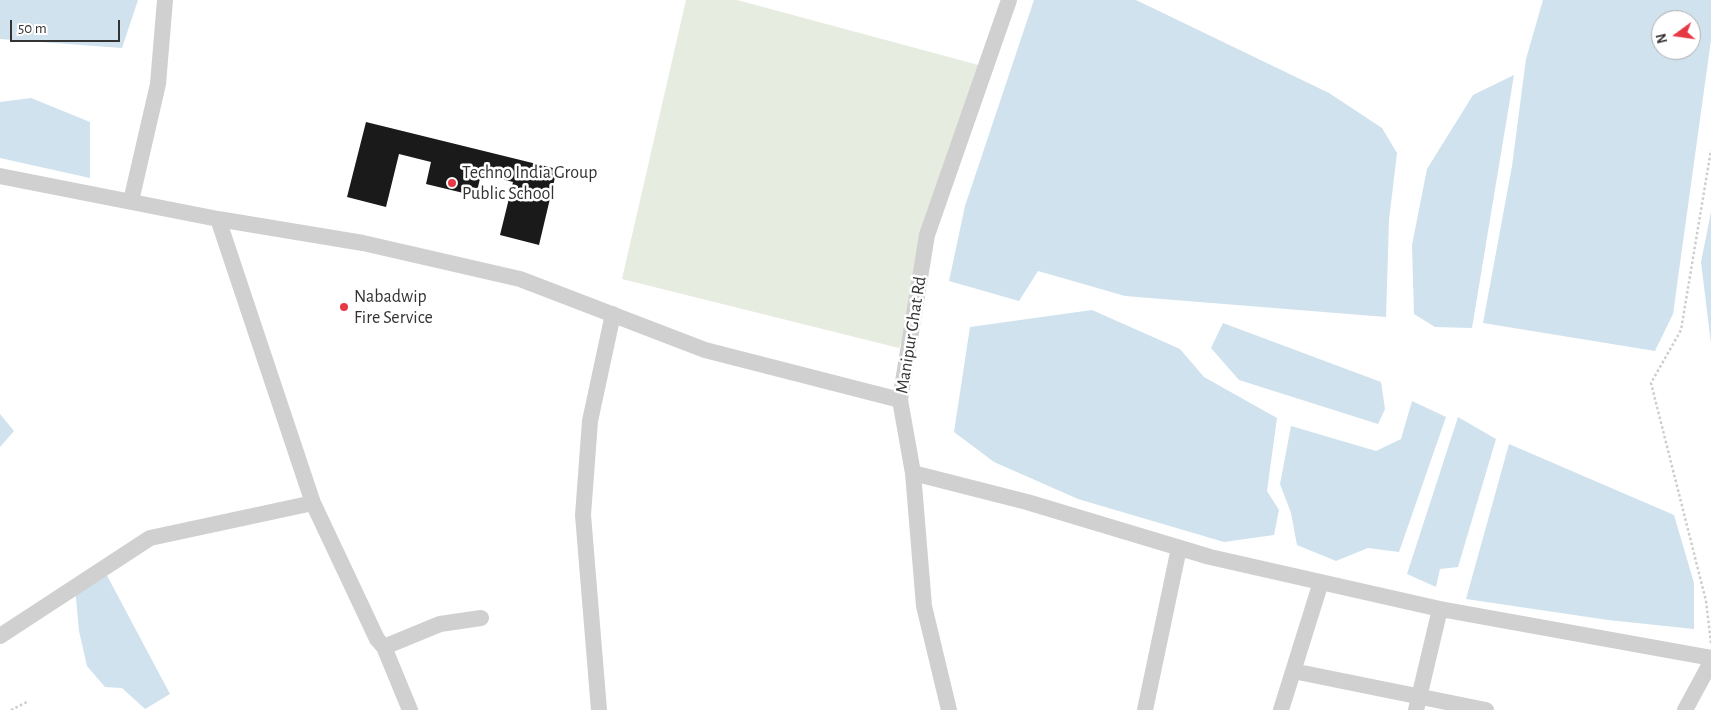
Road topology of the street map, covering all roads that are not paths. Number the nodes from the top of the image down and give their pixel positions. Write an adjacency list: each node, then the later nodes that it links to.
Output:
1 (165, 0): 4 (street)
2 (1009, 0): 7 (street, Manipur Ghat Rd)
3 (0, 176): 4 (street)
4 (131, 201): 5 (street)
5 (218, 219): 6 (street); 9 (street)
6 (613, 314): 7 (street); 20 (street)
7 (900, 400): 8 (street, Manipur Ghat Rd)
8 (913, 473): 10 (street); 21 (street, Manipur Ghat Rd)
9 (312, 503): 14 (street); 15 (street)
10 (1179, 548): 11 (street); 22 (street)
11 (1321, 582): 12 (street); 17 (street)
12 (1440, 609): 16 (street); 18 (street)
13 (481, 618): 15 (street)
14 (0, 636)
15 (384, 647): 19 (street)
16 (1711, 660): 25 (street)
17 (1293, 671): 18 (street); 23 (street)
18 (1418, 704): 24 (street)
19 (410, 710)
20 (599, 710)
21 (949, 710)
22 (1145, 710)
23 (1281, 710)
24 (1486, 710)
25 (1685, 710)

